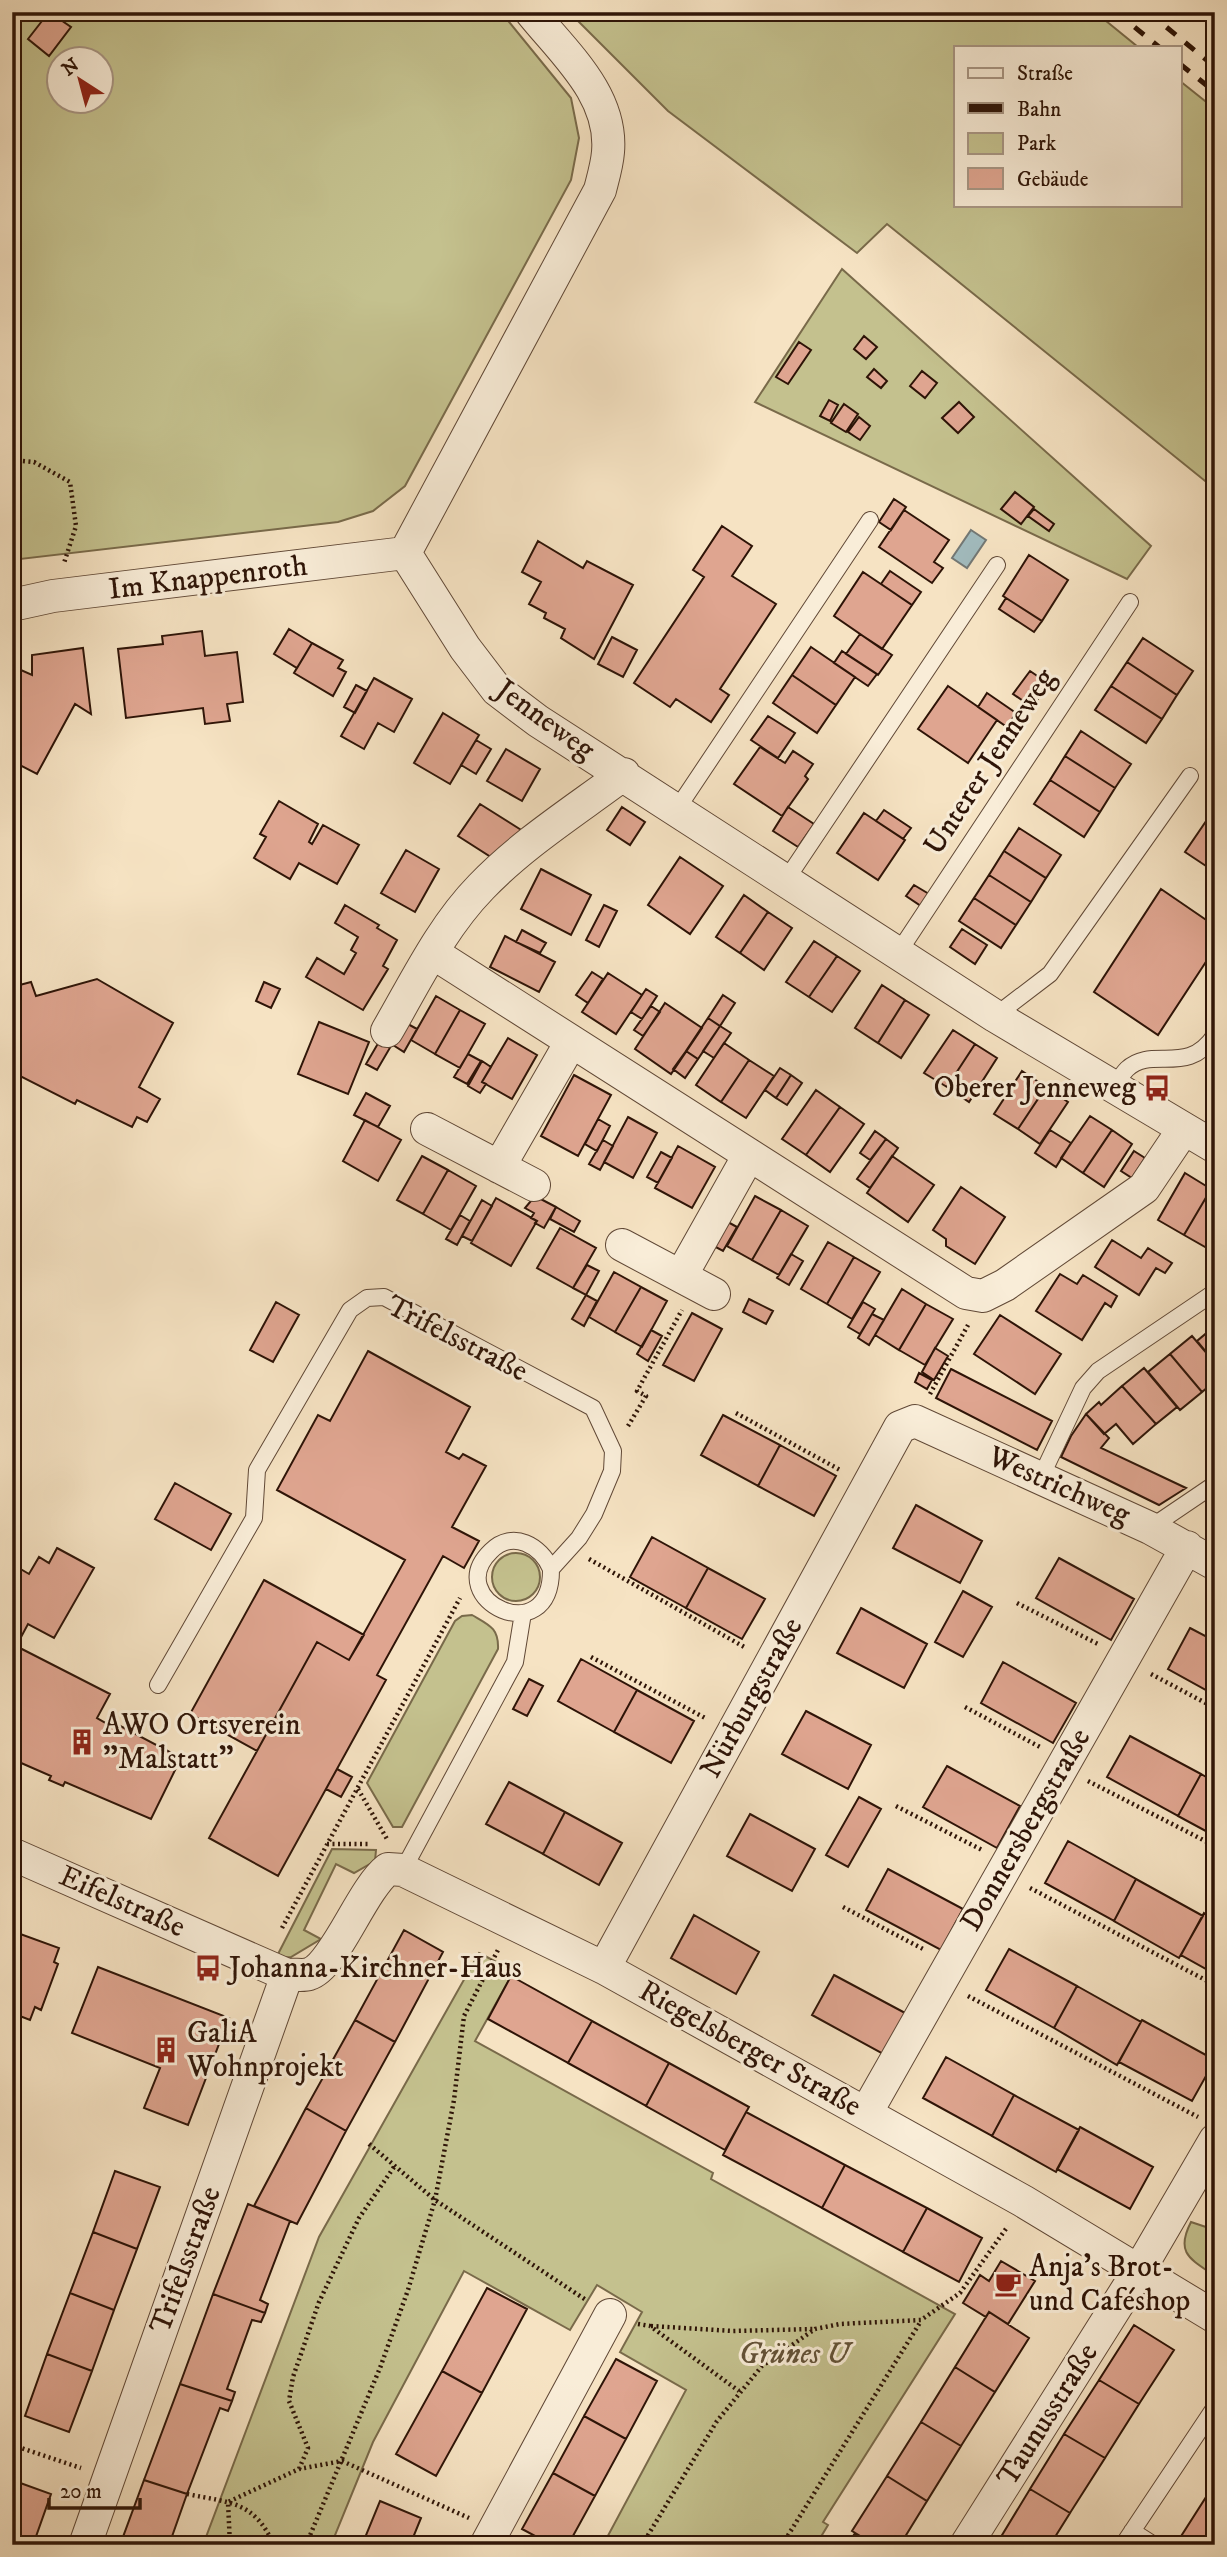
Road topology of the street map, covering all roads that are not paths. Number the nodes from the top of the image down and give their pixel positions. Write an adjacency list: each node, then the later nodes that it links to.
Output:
1 (531, 12): 3 (street)
2 (870, 520): 9 (lane)
3 (405, 553): 6 (street, Im Knappenroth); 7 (street, Jenneweg)
4 (997, 565): 10 (lane)
5 (1130, 602): 12 (lane, Unterer Jenneweg)
6 (12, 605)
7 (624, 774): 9 (street, Jenneweg); 11 (street)
8 (1190, 776): 13 (lane)
9 (677, 809): 10 (street, Jenneweg)
10 (786, 880): 12 (street, Jenneweg)
11 (433, 953): 14 (street); 16 (street)
12 (898, 953): 13 (street, Jenneweg)
13 (995, 1016): 17 (street, Jenneweg)
14 (387, 1031)
15 (1215, 1035): 17 (lane)
16 (571, 1042): 21 (street); 22 (street)
17 (1114, 1087): 19 (street, Jenneweg)
18 (427, 1129): 22 (street)
19 (1183, 1130): 20 (street, Jenneweg); 21 (street)
20 (1215, 1147)
21 (749, 1155): 24 (street)
22 (499, 1167): 23 (street)
23 (534, 1185)
24 (622, 1245)
25 (1215, 1292): 27 (lane)
26 (900, 1427): 27 (street, Westrichweg); 37 (street, Nürburgstraße)
27 (1041, 1478): 29 (street, Westrichweg)
28 (1215, 1485): 29 (lane)
29 (1150, 1528): 30 (street, Westrichweg)
30 (1186, 1547): 31 (street, Westrichweg); 39 (street, Donnersbergstraße)
31 (1215, 1564)
32 (551, 1569): 33 (lane, Trifelsstraße); 33 (lane); 34 (lane, Trifelsstraße)
33 (523, 1613): 36 (lane)
34 (158, 1685)
35 (12, 1854): 38 (street, Eifelstraße)
36 (397, 1857): 37 (street, Riegelsberger Straße); 38 (street)
37 (604, 1968): 39 (street, Riegelsberger Straße)
38 (299, 1974): 47 (street, Trifelsstraße)
39 (866, 2113): 41 (street, Riegelsberger Straße)
40 (1209, 2130): 41 (street, Taunusstraße)
41 (1138, 2272): 43 (street, Riegelsberger Straße); 48 (street, Taunusstraße)
42 (610, 2315): 45 (street)
43 (1215, 2317)
44 (1215, 2407): 46 (lane)
45 (490, 2537)
46 (1128, 2538): 49 (lane)
47 (85, 2545)
48 (966, 2545)
49 (1154, 2545)

